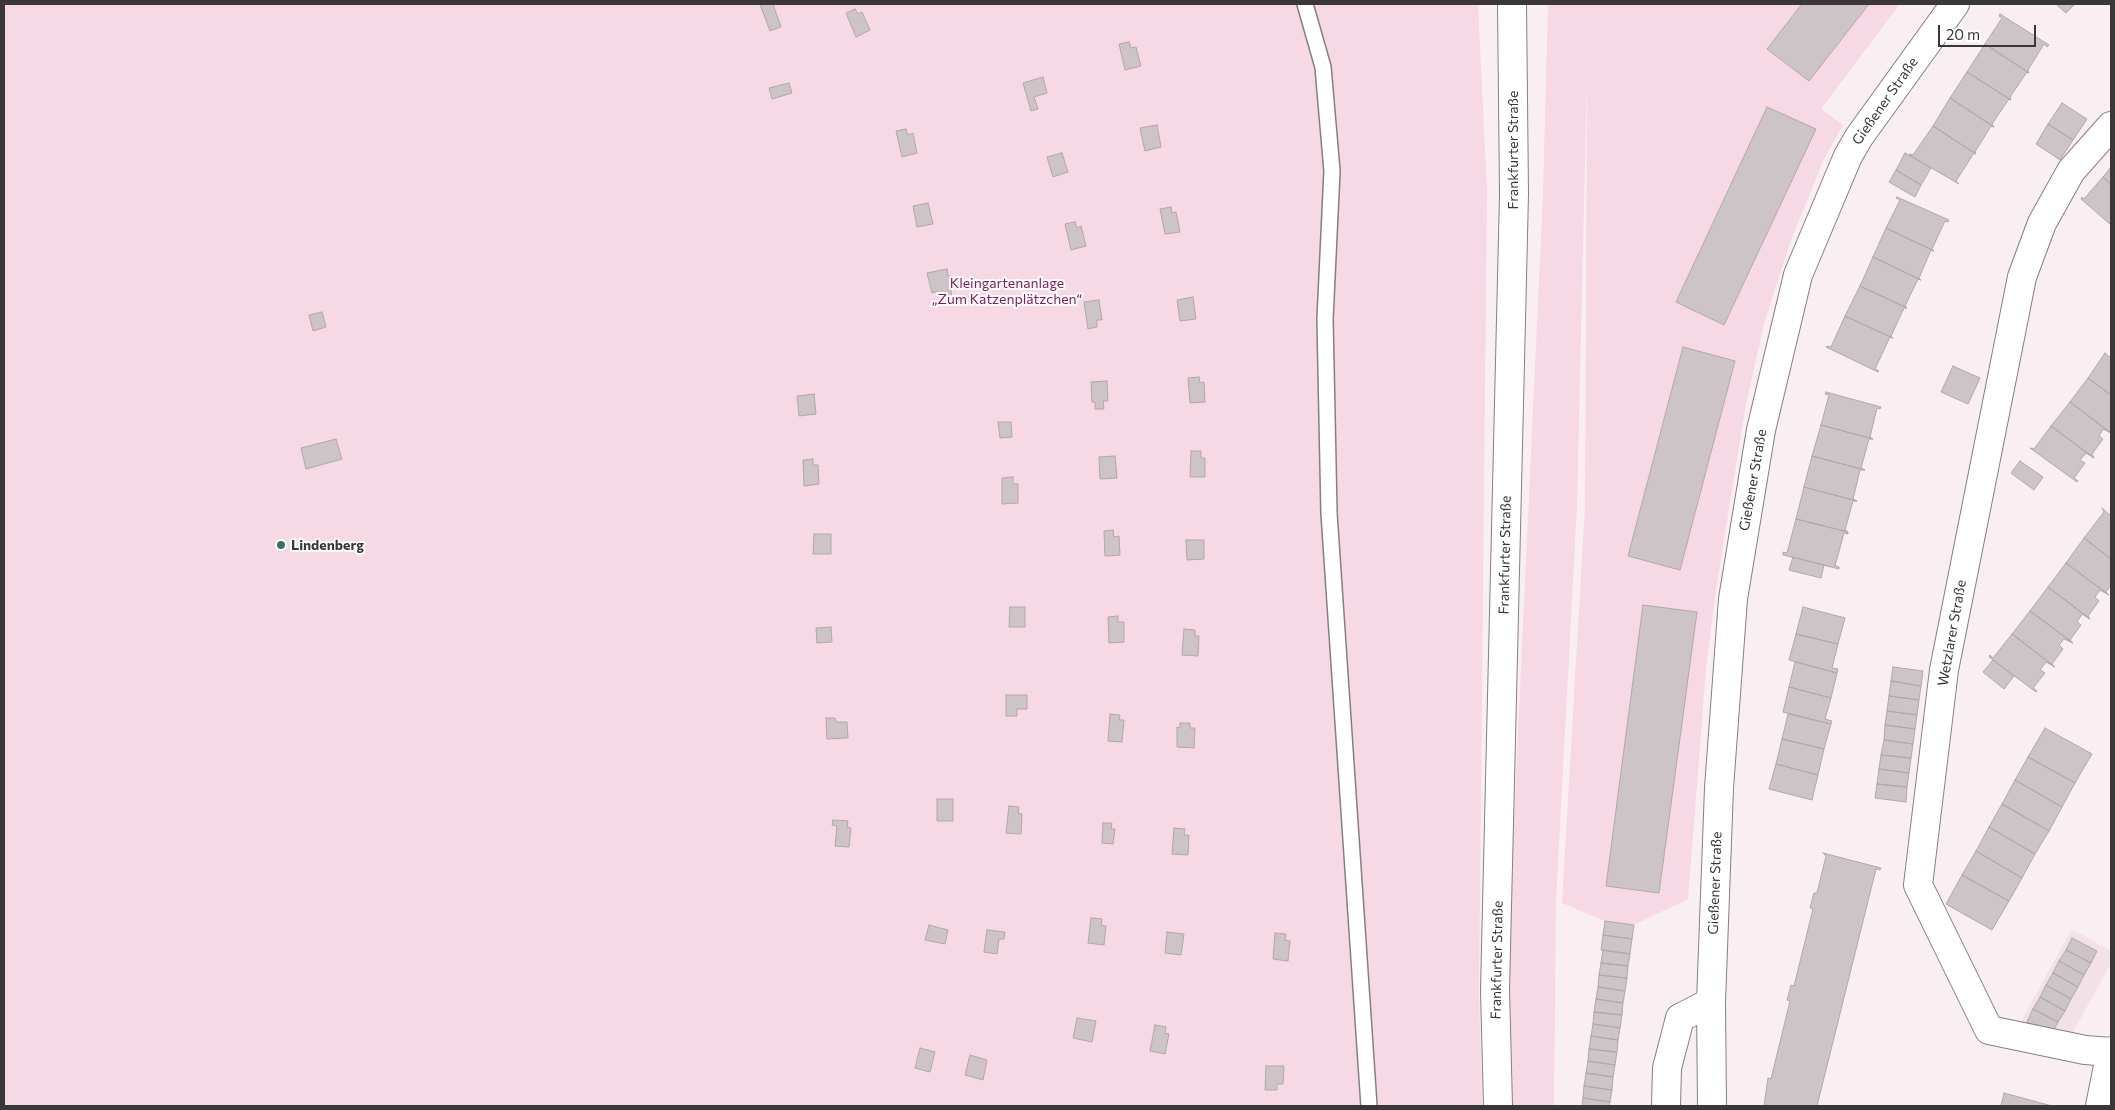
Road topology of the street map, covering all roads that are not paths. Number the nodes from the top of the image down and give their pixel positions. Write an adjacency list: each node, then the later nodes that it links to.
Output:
1 (1305, 4): 7 (lane)
2 (1512, 4): 8 (street, Frankfurter Straße)
3 (1955, 4): 5 (street, Gießener Straße)
4 (2111, 126): 6 (street, Wetzlarer Straße)
5 (1711, 1002): 9 (street); 10 (street, Gießener Straße)
6 (2111, 1051): 11 (street, Wetzlarer Straße)
7 (1369, 1106)
8 (1498, 1106)
9 (1666, 1106)
10 (1712, 1106)
11 (2100, 1106)

